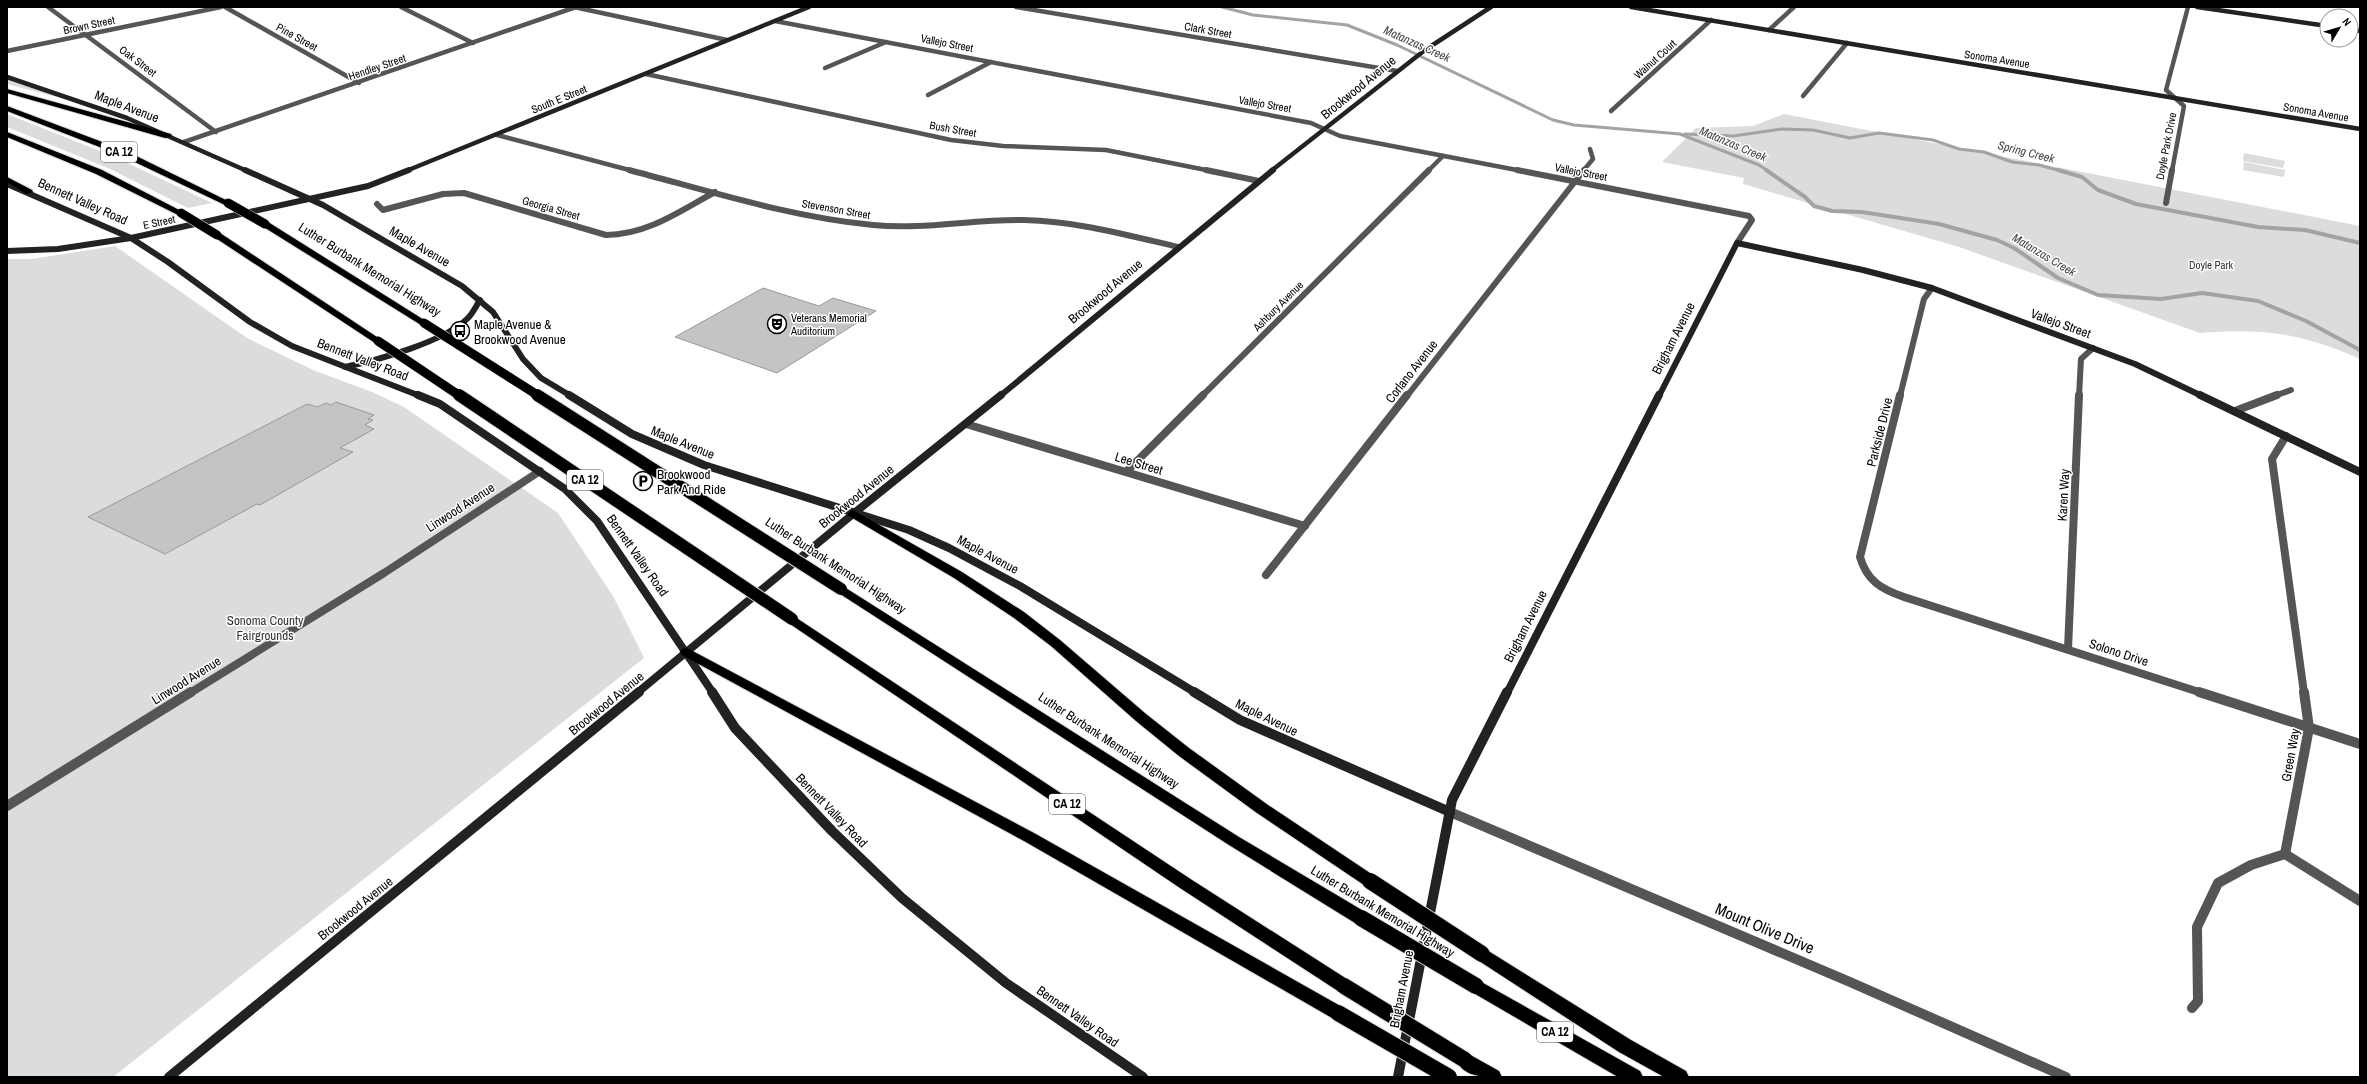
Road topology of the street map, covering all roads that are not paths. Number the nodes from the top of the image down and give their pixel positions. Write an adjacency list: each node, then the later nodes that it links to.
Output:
1 (48, 7): 17 (street, Oak Street)
2 (221, 7): 17 (street, Brown Street)
3 (225, 7): 28 (street, Pine Street)
4 (401, 7): 20 (street)
5 (575, 7): 18 (street); 20 (street, Hendley Street)
6 (809, 7): 13 (street, South E Street)
7 (1016, 7): 25 (street, Clark Street)
8 (1491, 7): 25 (street, Brookwood Avenue)
9 (1631, 7): 14 (street, Sonoma Avenue)
10 (1794, 7): 16 (street)
11 (2188, 7): 32 (street, Doyle Park Drive)
12 (2197, 7): 15 (street)
13 (775, 20): 18 (street, South E Street); 19 (street, Vallejo Street)
14 (1711, 20): 16 (street, Sonoma Avenue); 34 (street, Walnut Court)
15 (2319, 25)
16 (1769, 30): 21 (street, Sonoma Avenue)
17 (87, 34): 22 (street, Brown Street); 37 (street, Oak Street)
18 (727, 40): 26 (street, South E Street)
19 (886, 42): 23 (street, Vallejo Street); 24 (street)
20 (473, 43): 28 (street, Hendley Street)
21 (1847, 43): 31 (street); 32 (street, Sonoma Avenue)
22 (7, 51)
23 (991, 62): 30 (street); 36 (street, Vallejo Street)
24 (825, 68)
25 (1397, 72): 36 (street, Brookwood Avenue)
26 (646, 74): 40 (street, South E Street); 45 (street, Bush Street)
27 (7, 77): 39 (street, Maple Avenue)
28 (359, 83): 37 (street, Hendley Street)
29 (7, 91): 39 (highway)
30 (928, 95)
31 (1802, 96)
32 (2174, 98): 35 (street, Sonoma Avenue); 51 (street, Doyle Park Drive)
33 (7, 108): 87 (highway, Luther Burbank Memorial Highway / CA 12, bridge)
34 (1611, 111)
35 (2360, 129)
36 (1326, 130): 43 (street, Vallejo Street); 45 (street, Brookwood Avenue)
37 (216, 132): 41 (street, Hendley Street)
38 (7, 134): 86 (highway, CA 12, bridge)
39 (168, 136): 41 (street, Maple Avenue)
40 (496, 136): 49 (street, Stevenson Street); 50 (street, South E Street)
41 (184, 142): 50 (street, Maple Avenue)
42 (1590, 148): 46 (street, Corlano Avenue)
43 (1443, 156): 46 (street, Vallejo Street); 67 (street, Ashbury Avenue)
44 (7, 179): 48 (highway)
45 (1259, 181): 56 (street, Brookwood Avenue)
46 (1575, 181): 53 (street, Vallejo Street); 70 (street, Corlano Avenue)
47 (7, 184): 48 (street, Bennett Valley Road)
48 (28, 192): 54 (street, Bennett Valley Road)
49 (715, 192): 52 (street, Georgia Street); 56 (street, Stevenson Street)
50 (313, 199): 54 (street, E Street); 59 (street, Maple Avenue)
51 (2166, 203)
52 (377, 204)
53 (1749, 216): 55 (street, Brigham Avenue)
54 (131, 238): 57 (street, E Street); 61 (street, Bennett Valley Road)
55 (1736, 244): 58 (street, Vallejo Street); 78 (street, Brigham Avenue)
56 (1178, 247): 64 (street, Brookwood Avenue)
57 (7, 251)
58 (1932, 288): 60 (street, Vallejo Street); 72 (street, Parkside Drive)
59 (480, 300): 61 (street); 69 (street, Maple Avenue)
60 (2094, 348): 63 (street, Vallejo Street); 73 (street, Karen Way)
61 (345, 367): 66 (street, Bennett Valley Road)
62 (2291, 390): 63 (street)
63 (2235, 411): 65 (street, Vallejo Street)
64 (966, 424): 67 (street, Lee Street); 69 (street, Brookwood Avenue)
65 (2286, 436): 68 (street, Vallejo Street); 75 (street, Green Way)
66 (540, 471): 74 (street, Bennett Valley Road); 77 (street, Linwood Avenue)
67 (1127, 471): 70 (street, Lee Street)
68 (2360, 472)
69 (853, 514): 74 (street, Brookwood Avenue); 78 (street, Maple Avenue); 88 (highway, bridge)
70 (1305, 526): 71 (street, Corlano Avenue)
71 (1266, 575)
72 (1871, 582): 73 (street, Solono Drive)
73 (2068, 649): 75 (street, Solono Drive)
74 (687, 652): 82 (street, Brookwood Avenue); 83 (street, Bennett Valley Road); 85 (highway, bridge)
75 (2309, 728): 76 (street, Solono Drive); 79 (street, Green Way)
76 (2360, 744)
77 (7, 806)
78 (1450, 812): 84 (street, Brigham Avenue); 89 (street, Mount Olive Drive)
79 (2285, 854): 80 (street); 81 (street)
80 (2360, 901)
81 (2192, 1008)
82 (169, 1077)
83 (1143, 1077)
84 (1398, 1077)
85 (1449, 1077)
86 (1493, 1077)
87 (1634, 1077)
88 (1680, 1077)
89 (2066, 1077)

